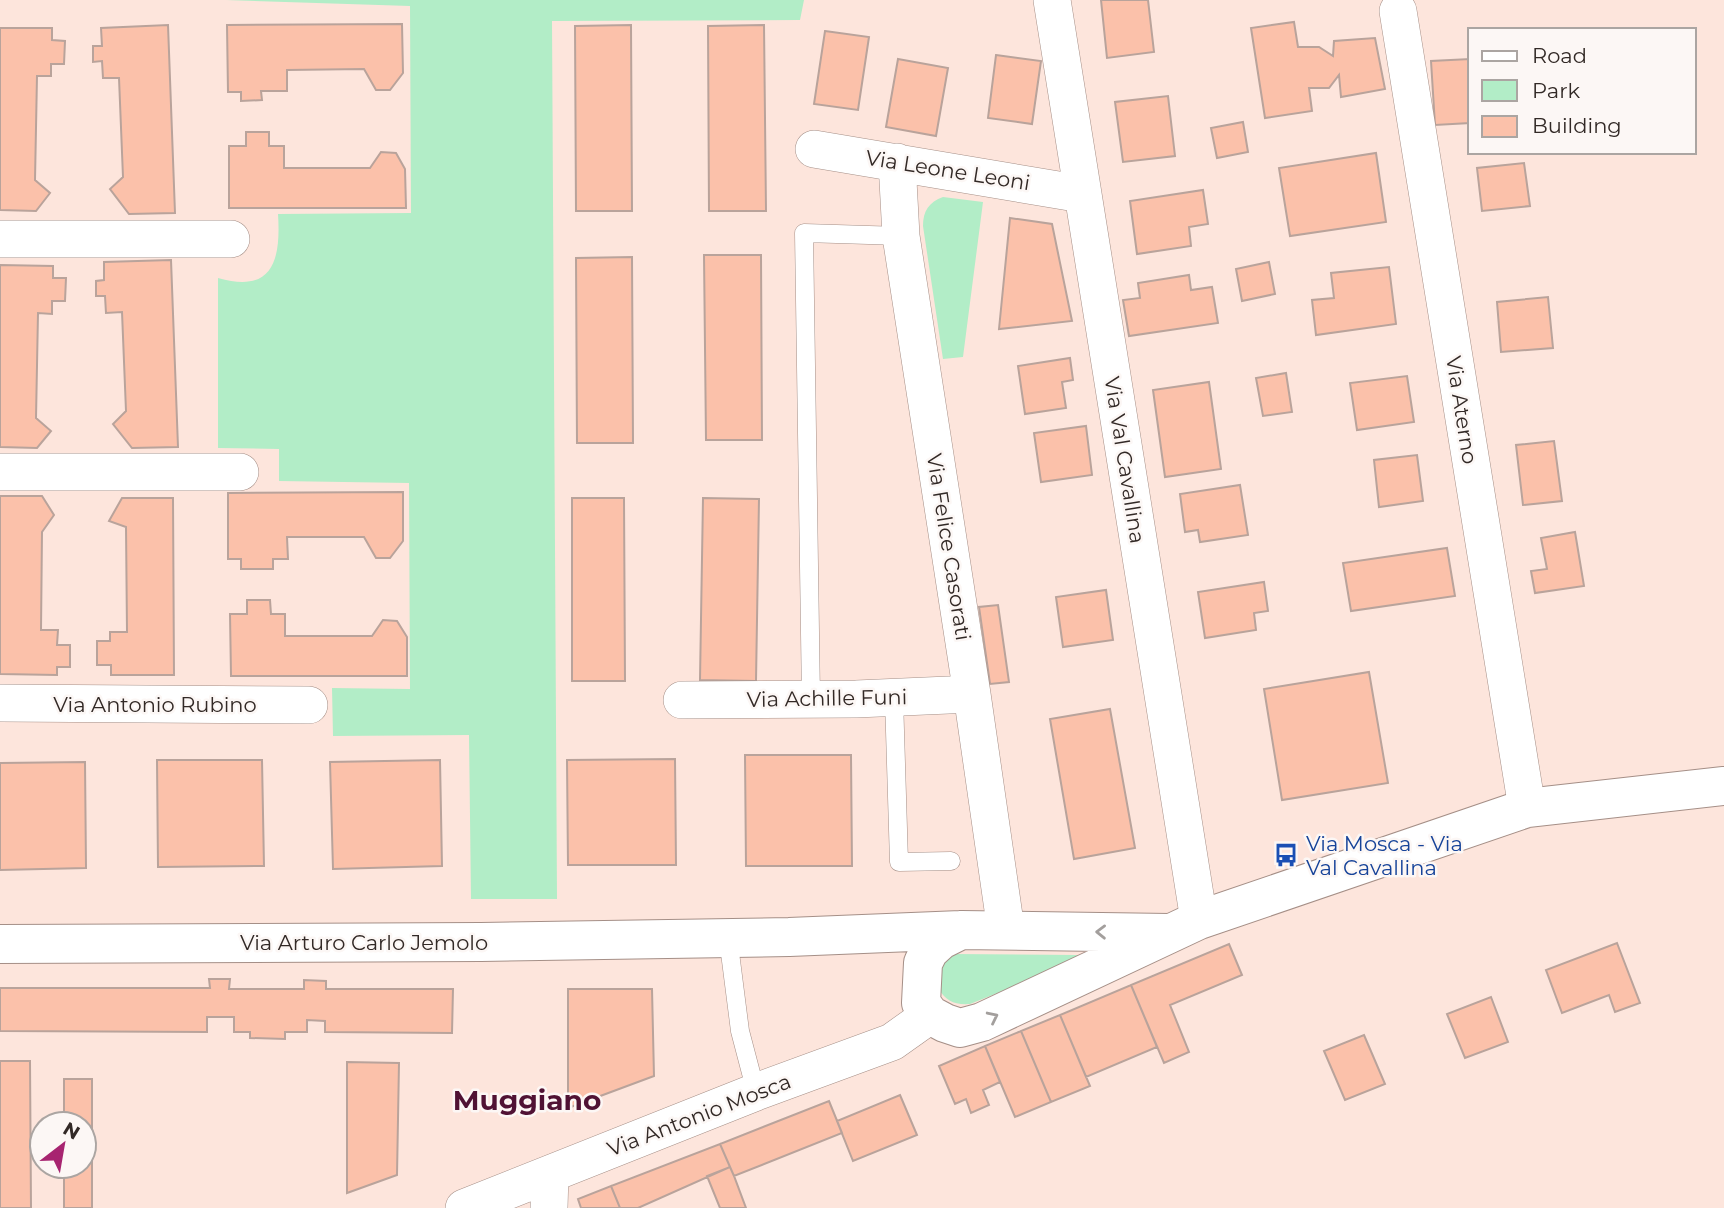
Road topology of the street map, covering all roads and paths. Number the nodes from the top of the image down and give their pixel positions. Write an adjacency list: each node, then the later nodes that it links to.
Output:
1 (1052, 0): 5 (street, Via Val Cavallina)
2 (1398, 12): 18 (street, Via Aterno)
3 (814, 149): 4 (street, Via Leone Leoni)
4 (897, 162): 5 (street, Via Leone Leoni); 6 (street, Via Felice Casorati)
5 (1083, 194): 20 (street, Via Val Cavallina)
6 (901, 236): 11 (street, Via Felice Casorati); 13 (lane)
7 (0, 239): 8 (street)
8 (231, 239)
9 (0, 472): 10 (street)
10 (240, 472)
11 (972, 694): 12 (street, Via Achille Funi); 22 (street, Via Felice Casorati)
12 (894, 698): 13 (street, Via Achille Funi); 19 (lane)
13 (810, 699): 14 (street, Via Achille Funi)
14 (682, 700)
15 (0, 703): 16 (street, Via Antonio Rubino)
16 (309, 705)
17 (1724, 786): 18 (street)
18 (1527, 808): 20 (street)
19 (951, 861)
20 (1184, 927): 22 (street, Via Arturo Carlo Jemolo, one-way to 22); 27 (street, one-way to 20)
21 (961, 930): 22 (street, Via Arturo Carlo Jemolo); 24 (street, Via Arturo Carlo Jemolo); 26 (street)
22 (1006, 930)
23 (728, 937): 24 (street, Via Arturo Carlo Jemolo); 25 (street, Via Arturo Carlo Jemolo); 28 (lane)
24 (789, 937): 26 (street, Via Arturo Carlo Jemolo)
25 (0, 944)
26 (920, 978): 27 (street)
27 (930, 1015): 28 (street, Via Antonio Mosca)
28 (756, 1092): 29 (street, Via Antonio Mosca)
29 (550, 1191): 30 (street, Via Antonio Mosca)
30 (464, 1208)

